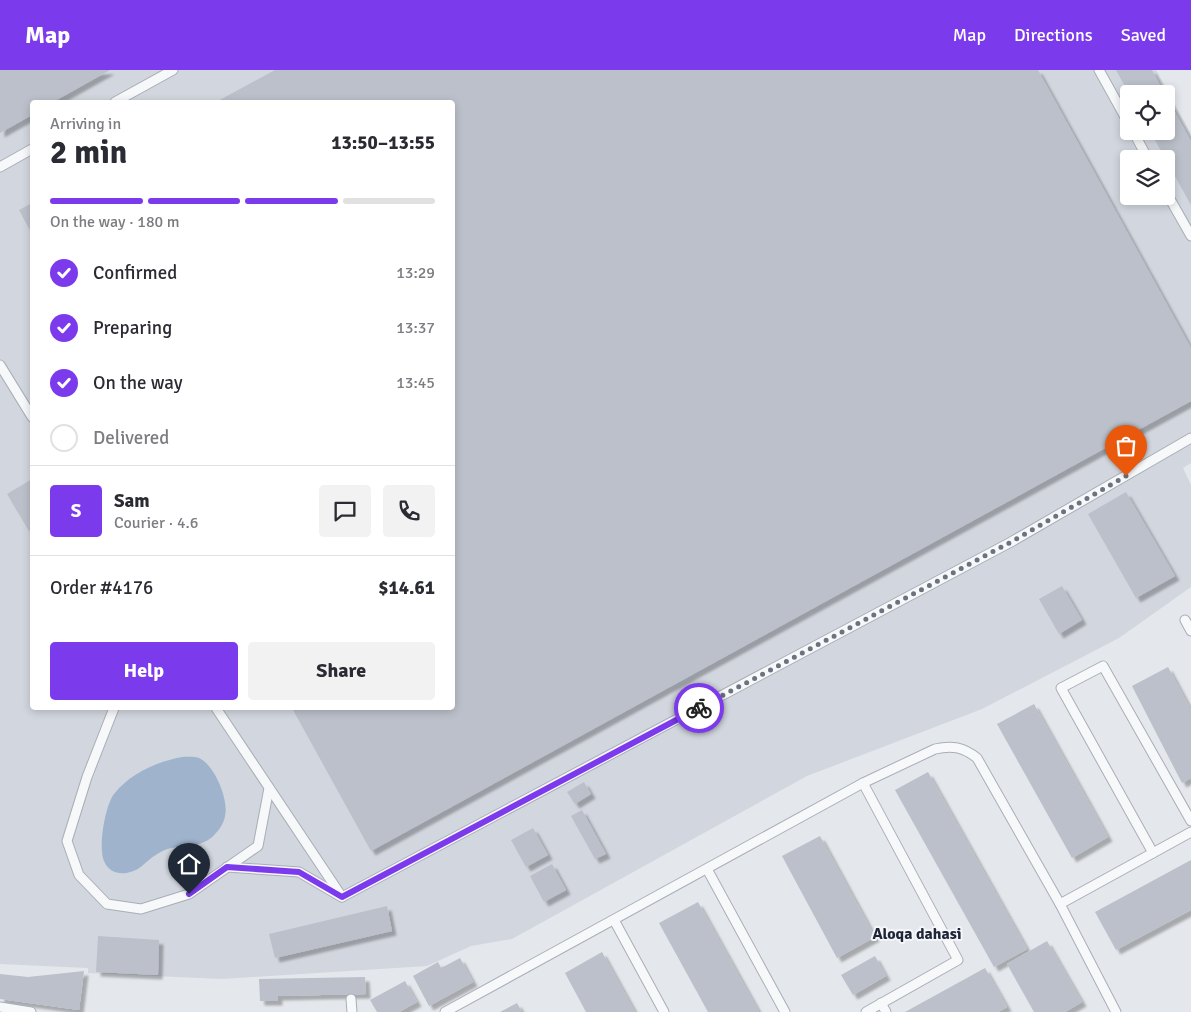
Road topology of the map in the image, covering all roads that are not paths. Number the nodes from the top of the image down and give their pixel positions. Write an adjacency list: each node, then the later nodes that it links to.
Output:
1 (173, 70): 3 (lane)
2 (1098, 70): 4 (lane)
3 (119, 100)
4 (1120, 108)
5 (30, 150): 6 (lane)
6 (0, 167)
7 (1173, 205): 8 (lane)
8 (1191, 236)
9 (0, 365): 10 (lane)
10 (30, 414)
11 (1191, 438): 23 (lane)
12 (1185, 620): 13 (lane)
13 (1191, 630)
14 (113, 710): 21 (lane)
15 (217, 710): 17 (lane)
16 (863, 783): 22 (lane); 24 (lane); 27 (lane)
17 (269, 788): 21 (lane); 23 (lane)
18 (1191, 821): 20 (lane)
19 (1191, 832): 20 (lane)
20 (1153, 853): 24 (lane)
21 (227, 867): 23 (lane)
22 (707, 870): 25 (lane); 33 (lane)
23 (342, 897)
24 (1060, 904): 36 (lane)
25 (614, 920): 31 (lane); 32 (lane)
26 (351, 999): 30 (lane)
27 (881, 1003): 34 (lane); 35 (lane)
28 (0, 1007): 29 (lane)
29 (31, 1012)
30 (352, 1012)
31 (445, 1012)
32 (664, 1012)
33 (785, 1012)
34 (866, 1012)
35 (886, 1012)
36 (1116, 1012)

